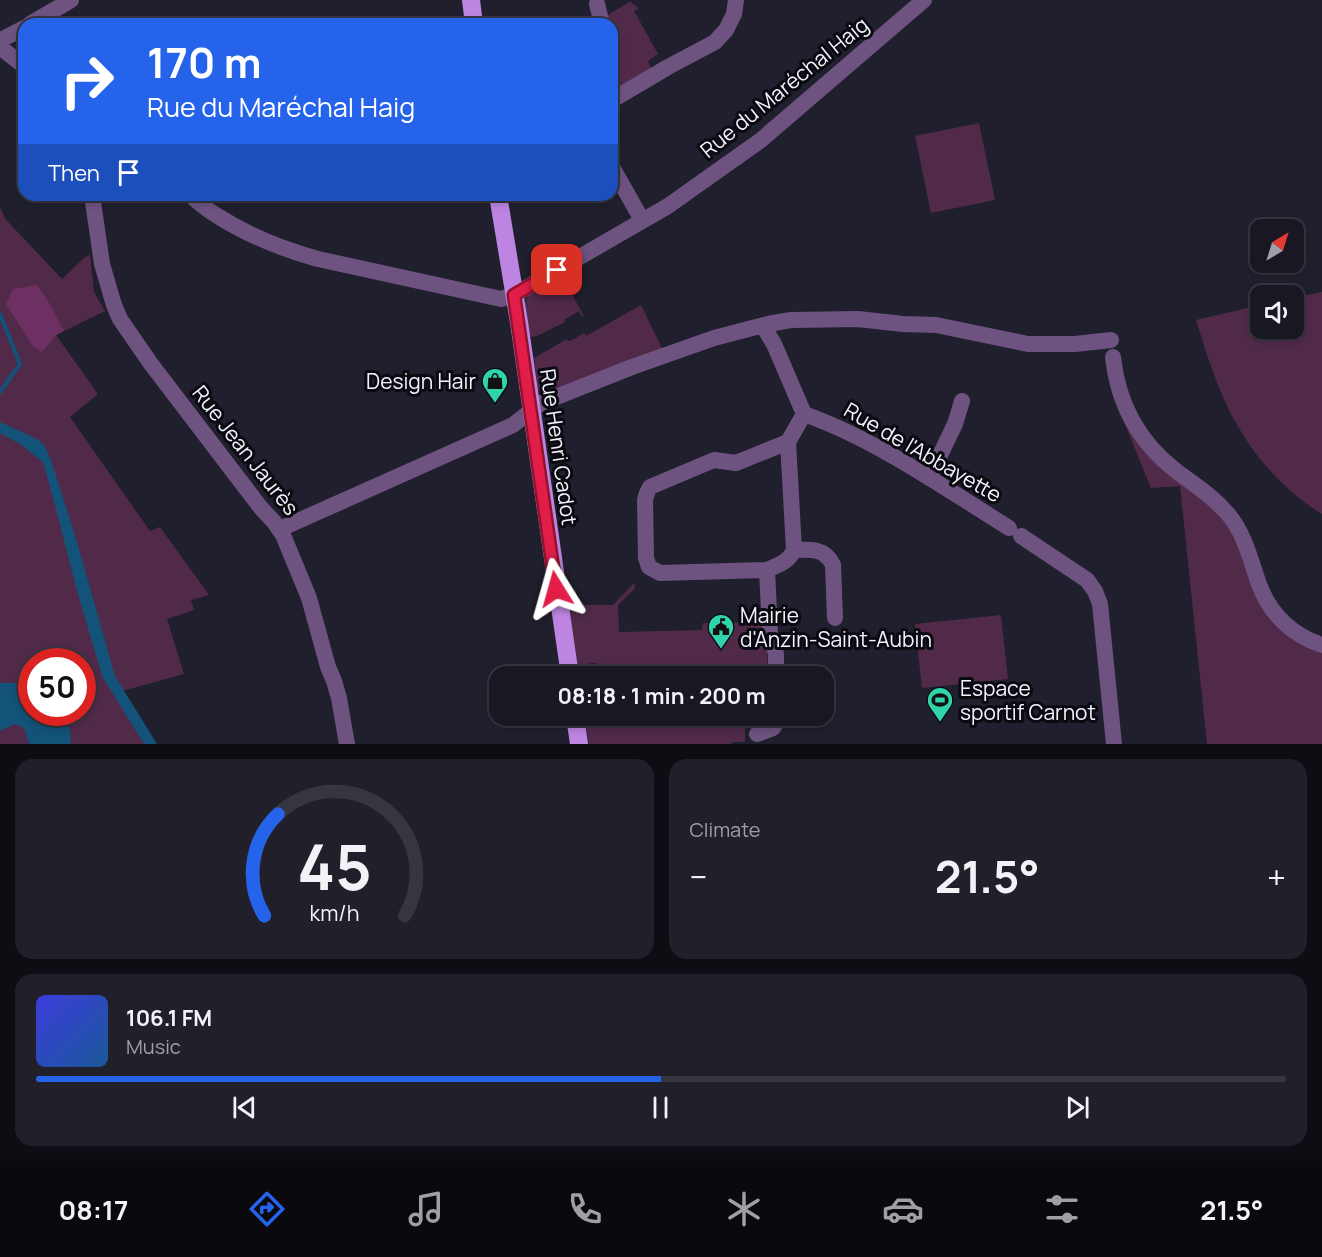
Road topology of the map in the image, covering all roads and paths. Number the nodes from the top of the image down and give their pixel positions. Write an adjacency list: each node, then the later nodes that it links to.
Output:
1 (71, 0): 6 (street)
2 (471, 0): 7 (main road)
3 (736, 0): 12 (street)
4 (924, 0): 17 (street, Rue du Maréchal Haig)
5 (597, 4): 8 (street)
6 (40, 18)
7 (473, 18)
8 (601, 18)
9 (18, 31): 10 (street)
10 (0, 47): 11 (street)
11 (18, 61)
12 (618, 96)
13 (618, 178): 17 (street)
14 (93, 201): 27 (street, Rue Jean Jaurès)
15 (198, 201): 18 (street)
16 (499, 201): 18 (main road, Rue Henri Cadot)
17 (642, 220): 18 (street, Rue du Maréchal Haig)
18 (514, 295): 23 (main road, Rue Henri Cadot)
19 (763, 326): 20 (street); 23 (street); 24 (street)
20 (1111, 340)
21 (1113, 357): 31 (street)
22 (962, 401): 26 (street)
23 (531, 412): 27 (street); 32 (main road, Rue Henri Cadot)
24 (804, 414): 25 (street); 26 (street, Rue de l'Abbayette)
25 (788, 442): 28 (street); 29 (street)
26 (929, 478): 39 (street, Rue de l'Abbayette)
27 (280, 529): 37 (street, Rue Jean Jaurès)
28 (794, 550): 29 (street); 30 (street)
29 (767, 570): 33 (street)
30 (836, 618)
31 (1322, 645)
32 (569, 666)
33 (776, 666)
34 (576, 726): 38 (main road)
35 (774, 726): 36 (street)
36 (757, 734)
37 (347, 744)
38 (579, 744)
39 (1114, 744)

